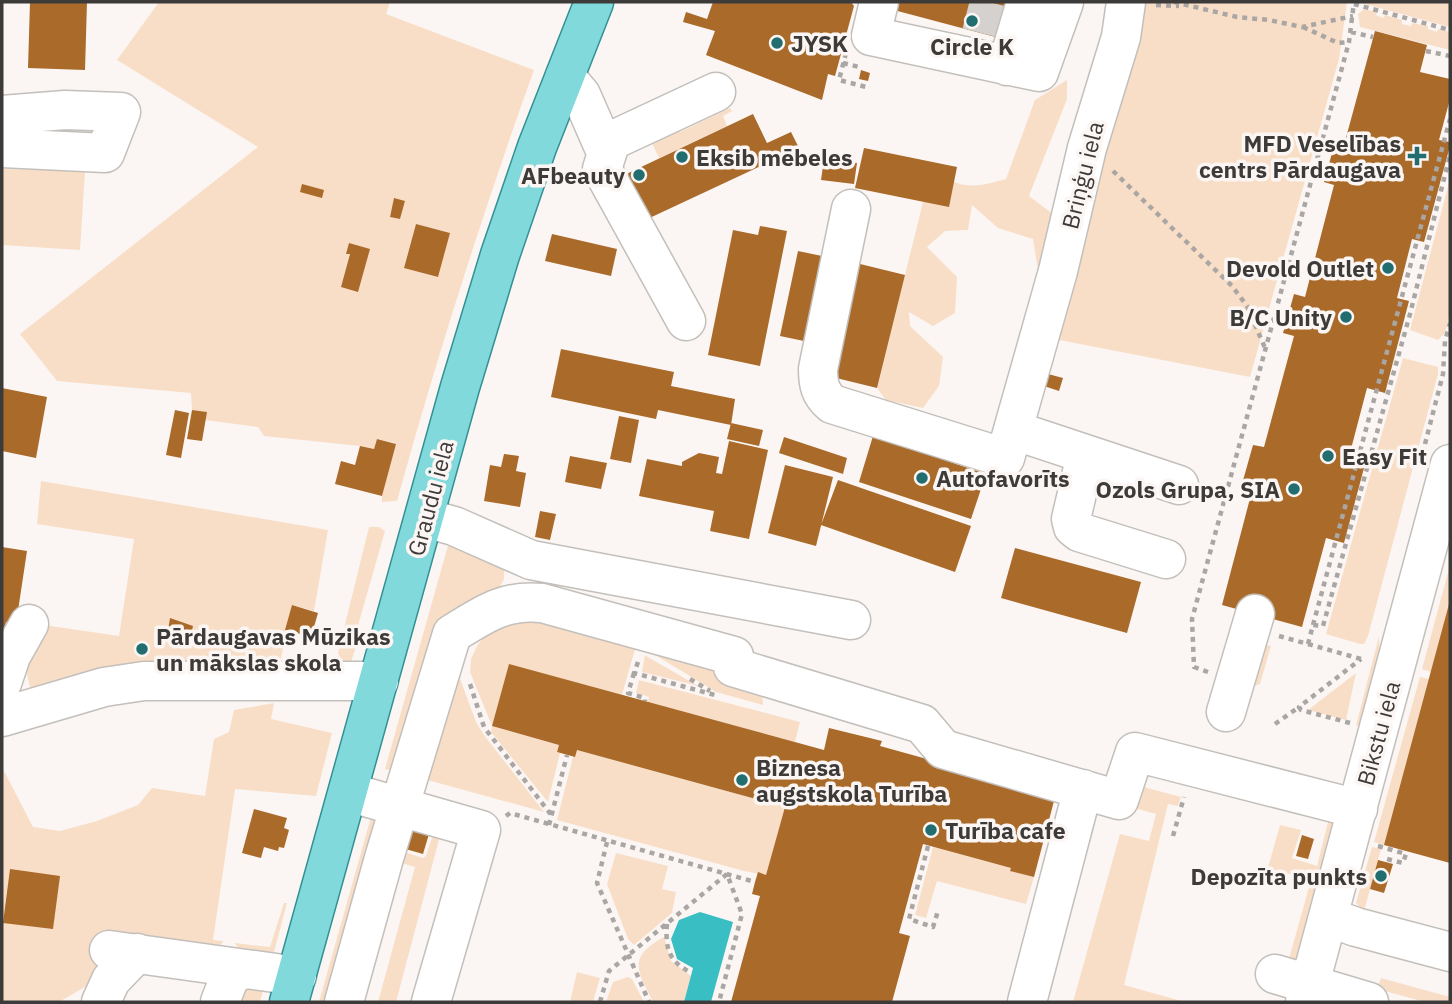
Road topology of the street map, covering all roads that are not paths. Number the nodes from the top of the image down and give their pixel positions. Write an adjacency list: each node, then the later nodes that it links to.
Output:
1 (594, 2): 7 (main road, Graudu iela)
2 (879, 2): 6 (street)
3 (1026, 2): 6 (street)
4 (1065, 2): 6 (street)
5 (1126, 2): 14 (street, Briņģu iela)
6 (987, 53)
7 (565, 76): 11 (street); 18 (main road, Graudu iela)
8 (716, 92): 11 (street)
9 (2, 114): 10 (street)
10 (2, 148)
11 (606, 152): 13 (street)
12 (851, 209): 14 (street, Briņģu iela)
13 (686, 321)
14 (1013, 430): 15 (street)
15 (1086, 455): 17 (street); 20 (street)
16 (1450, 464): 32 (street, Bikstu iela)
17 (1179, 485)
18 (425, 518): 19 (street); 25 (main road, Graudu iela)
19 (531, 559): 21 (street); 22 (street)
20 (1166, 559)
21 (522, 601): 29 (street); 31 (street)
22 (851, 620)
23 (29, 624): 26 (street)
24 (1262, 624): 27 (street)
25 (379, 681): 28 (street); 30 (main road, Graudu iela)
26 (2, 683)
27 (1231, 697)
28 (2, 717)
29 (1083, 789): 32 (street); 42 (street)
30 (348, 792): 31 (street); 37 (main road, Graudu iela)
31 (399, 807): 40 (street); 41 (street)
32 (1358, 809): 33 (street, Bikstu iela)
33 (1328, 917): 34 (street); 36 (street, Bikstu iela)
34 (1450, 951)
35 (240, 970): 37 (street); 38 (street); 39 (street)
36 (1296, 987): 43 (street)
37 (293, 989)
38 (101, 1002)
39 (220, 1002)
40 (344, 1002)
41 (431, 1002)
42 (1027, 1002)
43 (1369, 1002)

